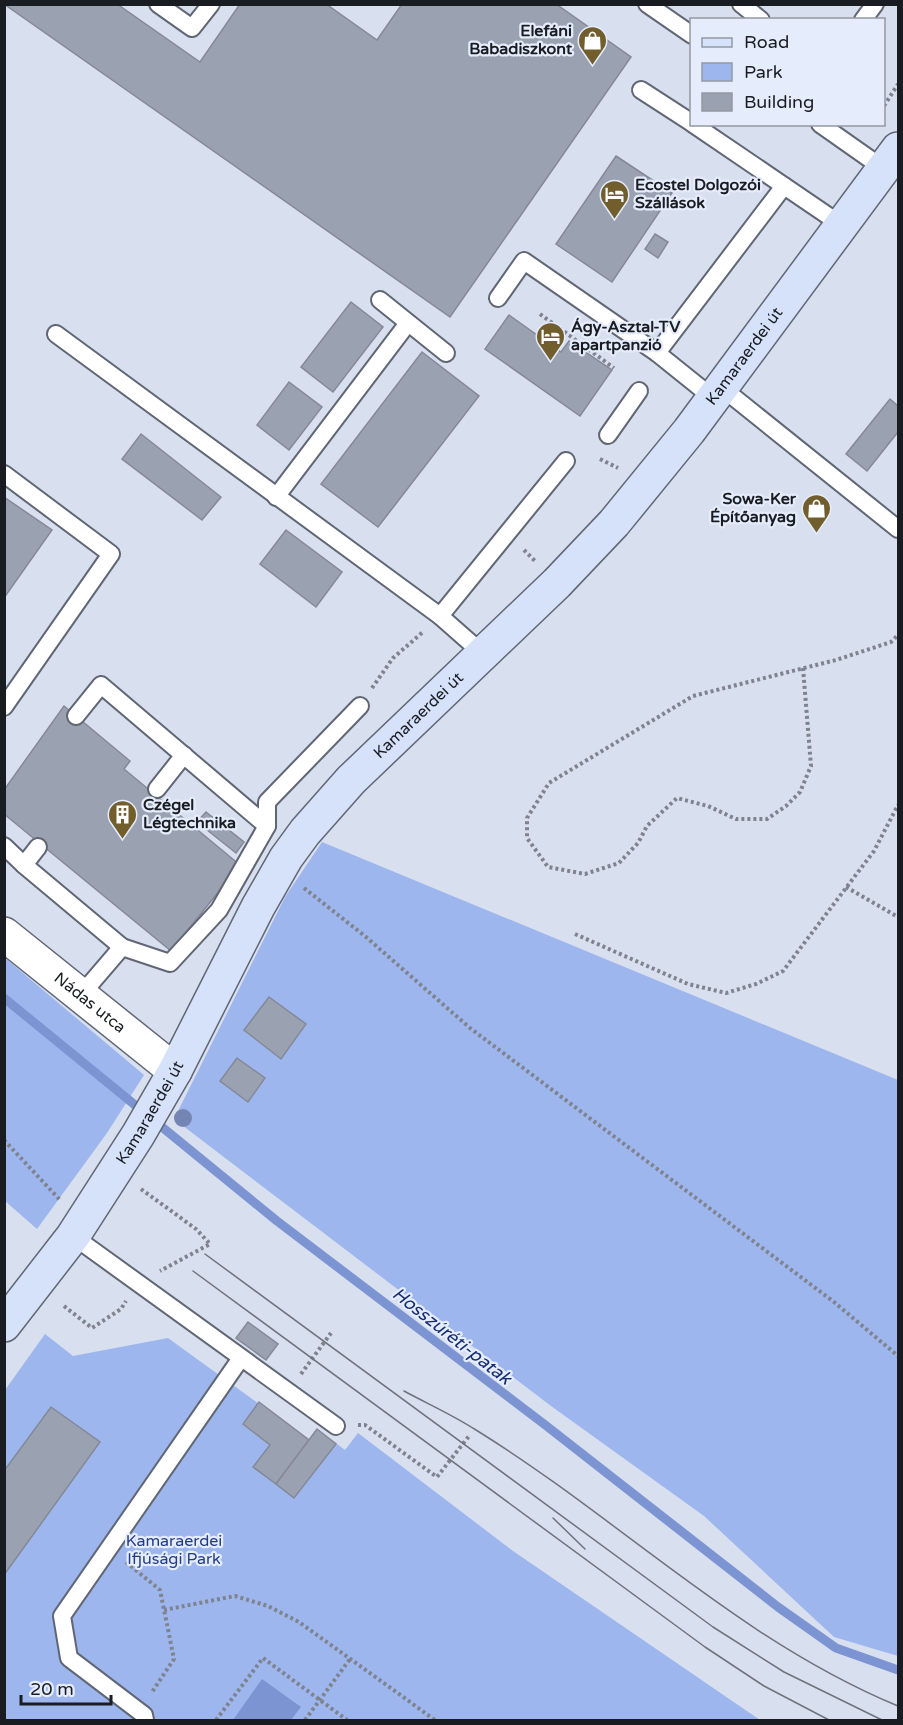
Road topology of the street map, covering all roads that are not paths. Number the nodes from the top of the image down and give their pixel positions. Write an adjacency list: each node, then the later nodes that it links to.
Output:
1 (158, 4): 2 (lane)
2 (211, 4)
3 (647, 4): 8 (lane)
4 (741, 4): 6 (lane)
5 (875, 4): 7 (lane)
6 (758, 18)
7 (864, 18)
8 (690, 34)
9 (641, 90): 10 (lane)
10 (690, 123)
11 (695, 126): 14 (lane)
12 (824, 126): 13 (lane)
13 (892, 159): 15 (street, Kamaraerdei út)
14 (784, 186): 15 (lane); 21 (lane)
15 (843, 226): 23 (street, Kamaraerdei út)
16 (498, 298): 21 (lane)
17 (380, 300): 18 (lane)
18 (408, 323): 20 (lane); 27 (lane)
19 (56, 334): 27 (lane)
20 (446, 353)
21 (657, 353): 23 (lane)
22 (639, 391): 24 (lane)
23 (717, 393): 28 (lane); 30 (street, Kamaraerdei út)
24 (608, 435)
25 (566, 461): 29 (lane)
26 (4, 474): 32 (lane)
27 (276, 497): 29 (lane)
28 (898, 529)
29 (440, 616): 30 (lane)
30 (482, 653): 43 (street, Kamaraerdei út)
31 (360, 706): 36 (lane)
32 (4, 707)
33 (76, 716): 34 (lane)
34 (184, 755): 35 (lane); 36 (lane)
35 (157, 789)
36 (267, 826): 41 (lane)
37 (4, 846): 39 (lane)
38 (38, 847): 39 (lane)
39 (24, 865): 41 (lane)
40 (4, 934): 42 (street, Nádas utca)
41 (122, 948): 42 (lane)
42 (80, 996): 43 (street, Nádas utca)
43 (175, 1071): 44 (street, Kamaraerdei út)
44 (70, 1221): 45 (street, Kamaraerdei út); 46 (lane)
45 (4, 1325)
46 (241, 1358): 47 (lane); 48 (lane)
47 (336, 1426)
48 (142, 1716)

